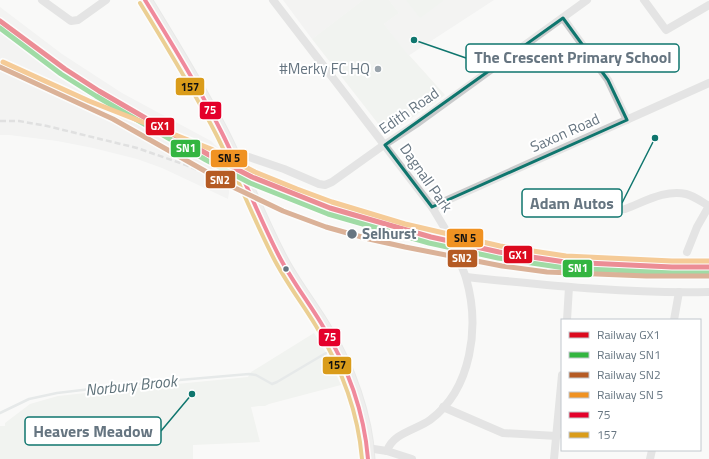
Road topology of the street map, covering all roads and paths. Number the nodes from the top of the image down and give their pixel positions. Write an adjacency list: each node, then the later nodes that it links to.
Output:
1 (42, 0): 2 (street)
2 (106, 0)
3 (145, 0): 12 (main road)
4 (272, 0): 11 (street, Dagnall Park)
5 (587, 0): 8 (street, Edith Road)
6 (644, 0): 7 (street)
7 (709, 5)
8 (563, 18): 10 (street); 11 (street, Edith Road)
9 (709, 84): 10 (street, Saxon Road)
10 (627, 120): 14 (street, Saxon Road)
11 (385, 145): 12 (street, Edith Road); 14 (street, Dagnall Park)
12 (233, 156): 27 (main road)
13 (709, 206): 15 (street); 16 (street)
14 (432, 208): 17 (street, Dagnall Park)
15 (625, 209)
16 (687, 252)
17 (466, 277): 18 (street); 24 (street, Dagnall Park)
18 (569, 287): 19 (street); 21 (street)
19 (678, 292): 20 (street); 22 (street)
20 (709, 292)
21 (567, 319)
22 (674, 319)
23 (561, 387): 25 (street)
24 (443, 407): 25 (street); 26 (street, Dagnall Park)
25 (557, 436): 29 (street)
26 (388, 452): 27 (street); 28 (street)
27 (368, 453)
28 (412, 459)
29 (554, 459)

